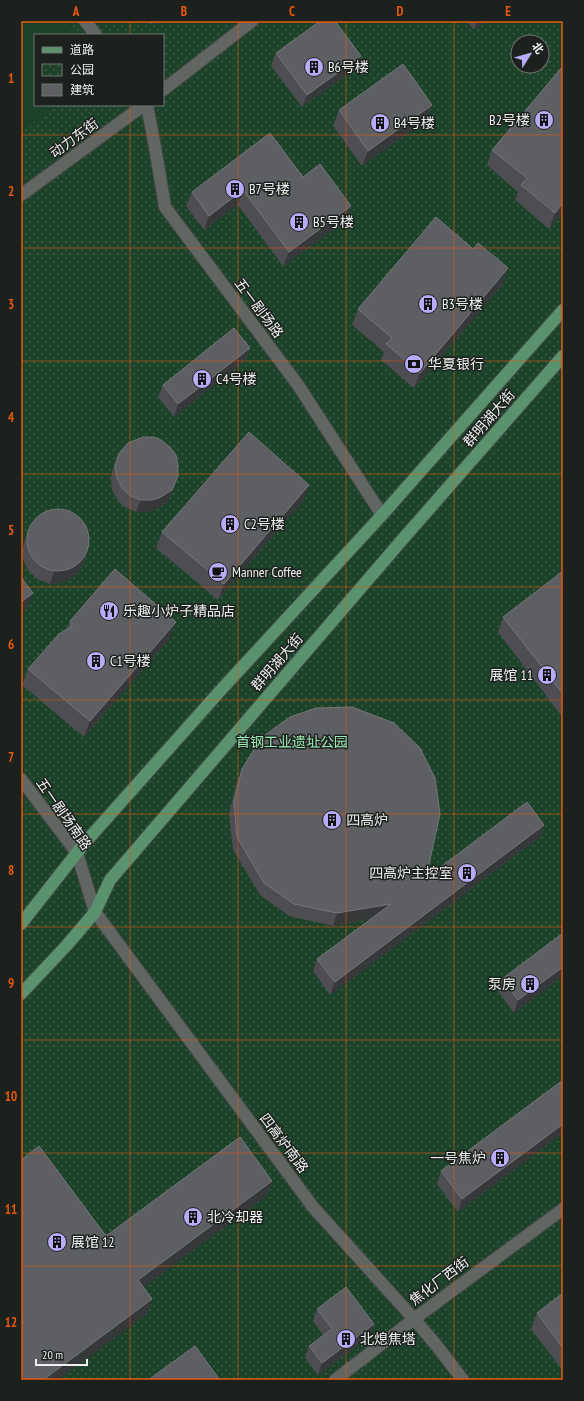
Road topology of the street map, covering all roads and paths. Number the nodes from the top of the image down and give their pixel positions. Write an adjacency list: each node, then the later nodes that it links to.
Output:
1 (85, 21): 3 (street)
2 (252, 21): 4 (street)
3 (95, 34)
4 (164, 89)
5 (144, 106): 7 (street, 动力东街)
6 (145, 106): 10 (street, 五一剧场路)
7 (21, 195)
8 (563, 310): 10 (main road, 群明湖大街)
9 (563, 356): 13 (main road, 群明湖大街)
10 (382, 515): 12 (main road, 群明湖大街)
11 (21, 779): 12 (street, 五一剧场南路)
12 (77, 853): 13 (street, 五一剧场南路); 14 (main road, 群明湖大街)
13 (95, 912): 15 (main road, 群明湖大街); 17 (street, 四高炉南路)
14 (21, 924)
15 (21, 994)
16 (563, 1208): 17 (street, 焦化厂西街)
17 (414, 1319): 18 (street, 焦化厂西街); 19 (street, 四高炉南路)
18 (335, 1380)
19 (463, 1380)

